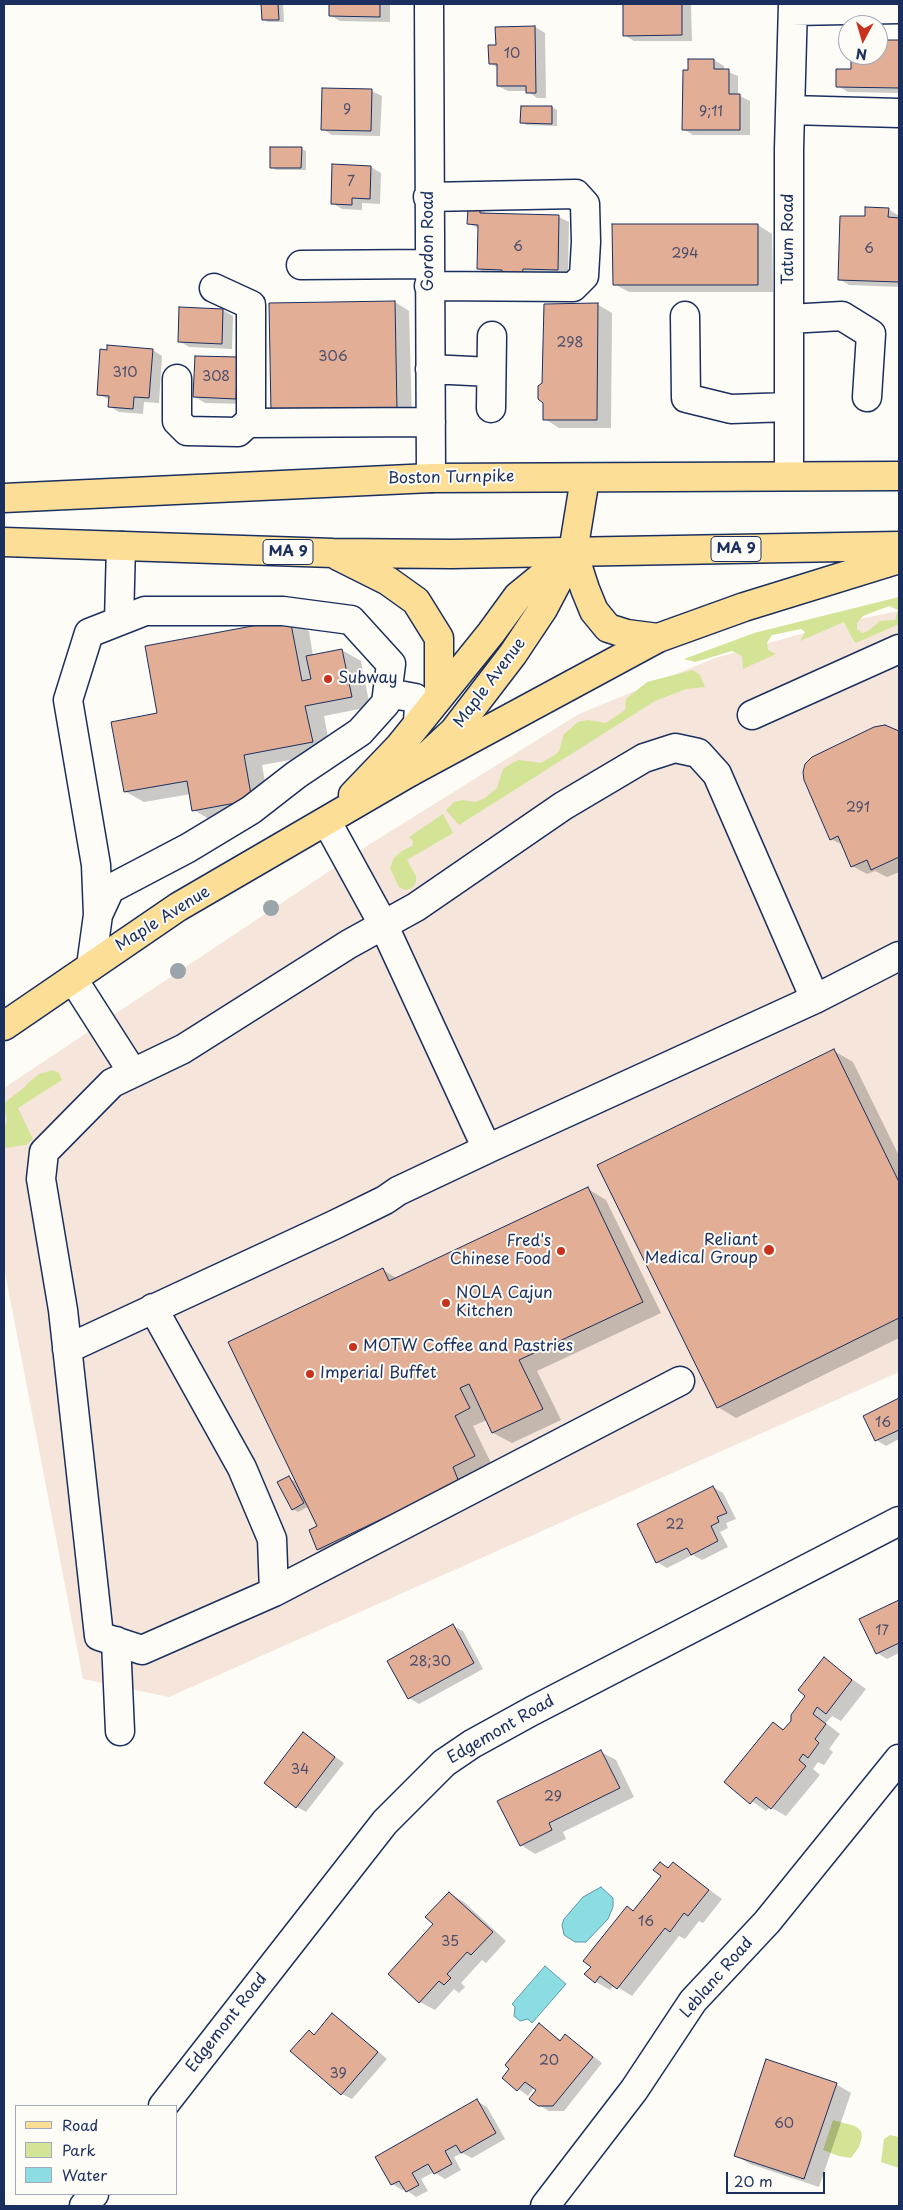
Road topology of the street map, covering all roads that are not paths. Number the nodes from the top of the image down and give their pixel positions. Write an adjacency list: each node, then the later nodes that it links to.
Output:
1 (429, 4): 6 (street, Gordon Road)
2 (793, 7): 3 (street); 4 (street, Tatum Road)
3 (899, 9)
4 (790, 110): 5 (street); 11 (street, Tatum Road)
5 (899, 113)
6 (428, 197): 8 (street, Gordon Road); 8 (street)
7 (301, 265): 8 (street)
8 (429, 275): 13 (street, Gordon Road)
9 (214, 288): 20 (street)
10 (685, 316): 17 (street)
11 (789, 319): 16 (street); 17 (street, Tatum Road)
12 (492, 336): 14 (street)
13 (430, 368): 14 (street); 19 (street, Gordon Road)
14 (491, 372): 18 (street)
15 (176, 378): 20 (street)
16 (867, 397)
17 (789, 407): 21 (street, Tatum Road)
18 (491, 408)
19 (431, 422): 20 (street); 23 (street, Gordon Road)
20 (248, 423)
21 (789, 475): 22 (main road, Boston Turnpike); 24 (main road, Boston Turnpike)
22 (899, 476)
23 (431, 478): 24 (main road, Boston Turnpike); 25 (main road, Boston Turnpike)
24 (585, 478): 29 (main road, Maple Avenue)
25 (4, 498)
26 (4, 542): 27 (main road, MA 9)
27 (121, 546): 30 (main road, MA 9); 32 (street)
28 (899, 546): 29 (main road, MA 9)
29 (573, 552): 30 (main road, MA 9); 33 (main road); 36 (main road, Maple Avenue); 39 (main road, Maple Avenue)
30 (333, 553): 36 (main road)
31 (899, 558): 33 (main road)
32 (119, 621): 35 (street); 41 (street)
33 (658, 638): 39 (main road)
34 (899, 649): 37 (street)
35 (388, 693): 38 (street); 41 (street)
36 (439, 696): 38 (main road, Maple Avenue)
37 (752, 716)
38 (418, 722): 40 (main road, Maple Avenue)
39 (410, 772): 40 (main road, Maple Avenue)
40 (328, 822): 42 (street); 44 (main road, Maple Avenue)
41 (98, 915): 44 (street)
42 (383, 924): 45 (street); 47 (street); 48 (street)
43 (899, 956): 45 (street)
44 (82, 973): 46 (main road, Maple Avenue); 47 (street)
45 (814, 999): 48 (street)
46 (4, 1026)
47 (133, 1073): 50 (street)
48 (487, 1149): 49 (street)
49 (153, 1308): 50 (street); 53 (street)
50 (68, 1349): 54 (street)
51 (680, 1381): 53 (street)
52 (899, 1521): 57 (street, Edgemont Road)
53 (274, 1592): 54 (street)
54 (116, 1642): 55 (street)
55 (120, 1731)
56 (899, 1759): 60 (street, Leblanc Road)
57 (164, 2105)
58 (93, 2195): 59 (street)
59 (84, 2206)
60 (545, 2206)

